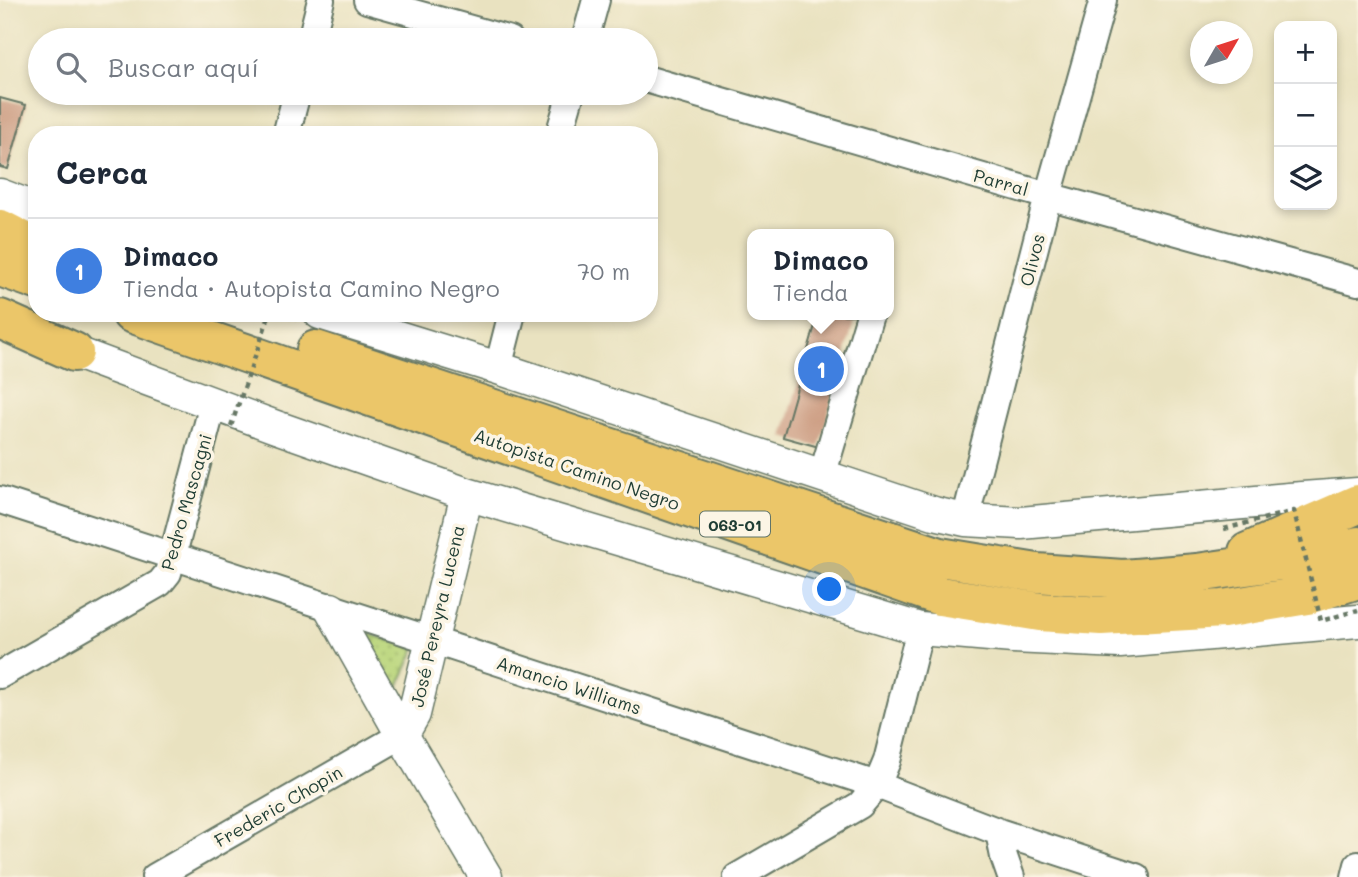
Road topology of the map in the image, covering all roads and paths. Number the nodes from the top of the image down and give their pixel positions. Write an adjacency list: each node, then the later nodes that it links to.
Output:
1 (321, 0): 5 (street)
2 (367, 0): 6 (street)
3 (596, 0): 7 (street)
4 (1103, 0): 14 (street, Olivos)
5 (314, 28)
6 (467, 28)
7 (588, 28)
8 (658, 82): 14 (street, Parral)
9 (294, 105): 11 (street)
10 (567, 105): 12 (street)
11 (288, 126)
12 (561, 126)
13 (0, 195): 15 (street)
14 (1048, 196): 22 (street, Parral); 39 (street, Olivos)
15 (28, 206)
16 (0, 229): 18 (highway)
17 (0, 242): 19 (highway)
18 (28, 243)
19 (28, 253)
20 (0, 267): 21 (highway)
21 (28, 277)
22 (1358, 282)
23 (0, 319): 31 (highway)
24 (868, 320): 34 (street)
25 (157, 322): 44 (highway, Autopista Camino Negro / 063-01)
26 (231, 322): 43 (highway, Autopista Camino Negro / 063-01)
27 (266, 322): 33 (path, bridge)
28 (349, 322): 32 (street)
29 (510, 322): 32 (street)
30 (0, 330): 31 (street)
31 (74, 352): 33 (street)
32 (498, 368): 34 (street)
33 (222, 415): 35 (street); 42 (street, Pedro Mascagni)
34 (822, 475): 39 (street)
35 (467, 494): 48 (street); 49 (street, José Pereyra Lucena)
36 (1358, 494): 39 (street)
37 (0, 500): 42 (street, Amancio Williams)
38 (1358, 504): 43 (highway)
39 (965, 520)
40 (1224, 529): 46 (path, bridge)
41 (1358, 546): 43 (highway, Autopista Camino Negro / 063-01)
42 (171, 556): 45 (street, Amancio Williams); 50 (street, Pedro Mascagni)
43 (1197, 573)
44 (1358, 579)
45 (331, 609): 49 (street, Amancio Williams); 51 (street, José Pereyra Lucena)
46 (1358, 610)
47 (1358, 621): 48 (street)
48 (920, 629): 52 (street)
49 (431, 640): 51 (street, José Pereyra Lucena); 52 (street, Amancio Williams)
50 (0, 675)
51 (402, 735): 55 (street, Frederic Chopin); 56 (street, José Pereyra Lucena)
52 (877, 785): 53 (street, Amancio Williams); 57 (street)
53 (999, 832): 58 (street); 59 (street, Amancio Williams)
54 (1358, 865): 60 (street)
55 (155, 877)
56 (486, 877)
57 (737, 877)
58 (1011, 877)
59 (1136, 877)
60 (1355, 877)

